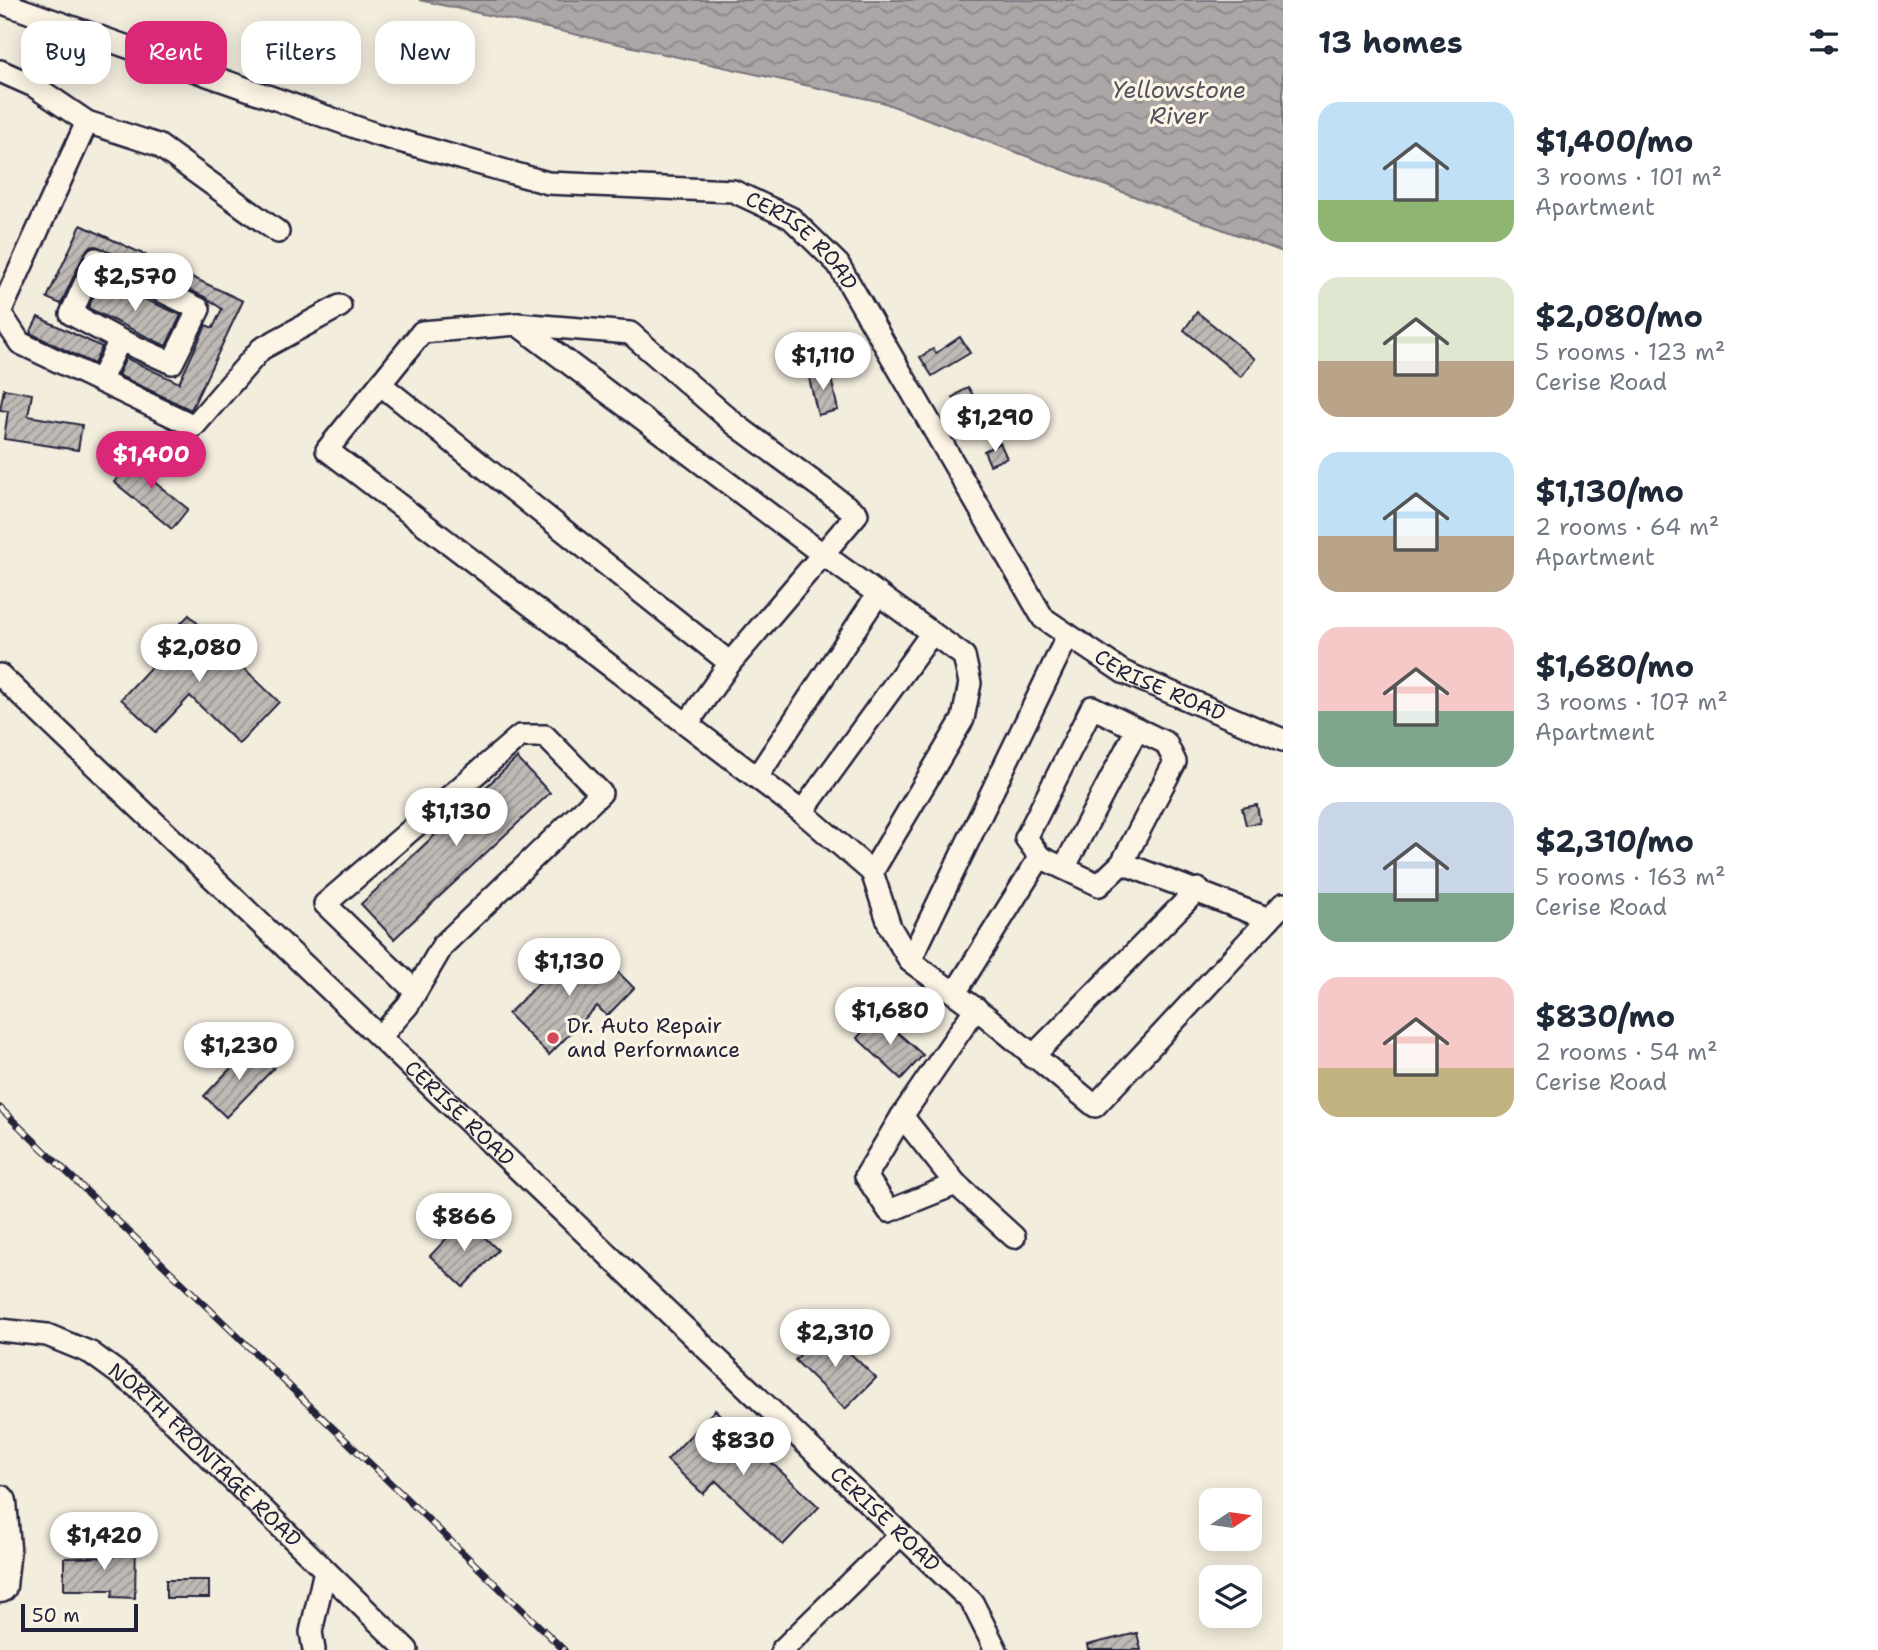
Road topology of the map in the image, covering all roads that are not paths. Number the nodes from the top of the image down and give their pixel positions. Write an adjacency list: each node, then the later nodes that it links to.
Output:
1 (0, 2): 14 (street, CERISE ROAD)
2 (0, 71): 3 (street)
3 (86, 122): 4 (street); 6 (street)
4 (278, 232)
5 (340, 306): 9 (street)
6 (1, 314): 9 (street)
7 (517, 324): 10 (street); 11 (street); 11 (street)
8 (120, 340): 8 (street); 9 (street)
9 (100, 381)
10 (380, 384): 15 (street); 17 (street)
11 (821, 553): 12 (street); 15 (street)
12 (878, 594): 13 (street); 20 (street)
13 (932, 633): 21 (street); 25 (street)
14 (1068, 635): 19 (street, CERISE ROAD); 28 (street)
15 (730, 663): 17 (street)
16 (0, 675): 32 (street, CERISE ROAD)
17 (687, 724): 20 (street)
18 (1137, 729): 22 (street); 23 (street); 24 (street)
19 (1283, 740)
20 (757, 777): 21 (street)
21 (802, 812): 25 (street)
22 (1040, 857): 24 (street); 30 (street)
23 (1122, 863): 24 (street); 26 (street)
24 (1064, 868)
25 (872, 873): 28 (street)
26 (1198, 889): 27 (street); 33 (street)
27 (1276, 911): 33 (street)
28 (910, 961): 30 (street)
29 (415, 991): 29 (street); 32 (street)
30 (955, 993): 31 (street)
31 (976, 1008): 33 (street); 34 (street)
32 (380, 1037): 39 (street, CERISE ROAD)
33 (1032, 1057)
34 (902, 1115): 35 (street); 35 (street)
35 (956, 1184): 36 (street)
36 (1014, 1237)
37 (0, 1330): 40 (street, NORTH FRONTAGE ROAD)
38 (0, 1502): 41 (highway)
39 (901, 1534): 44 (street); 45 (street, CERISE ROAD)
40 (325, 1570): 42 (street); 43 (street, NORTH FRONTAGE ROAD)
41 (0, 1586)
42 (314, 1650)
43 (407, 1650)
44 (782, 1650)
45 (996, 1650)

